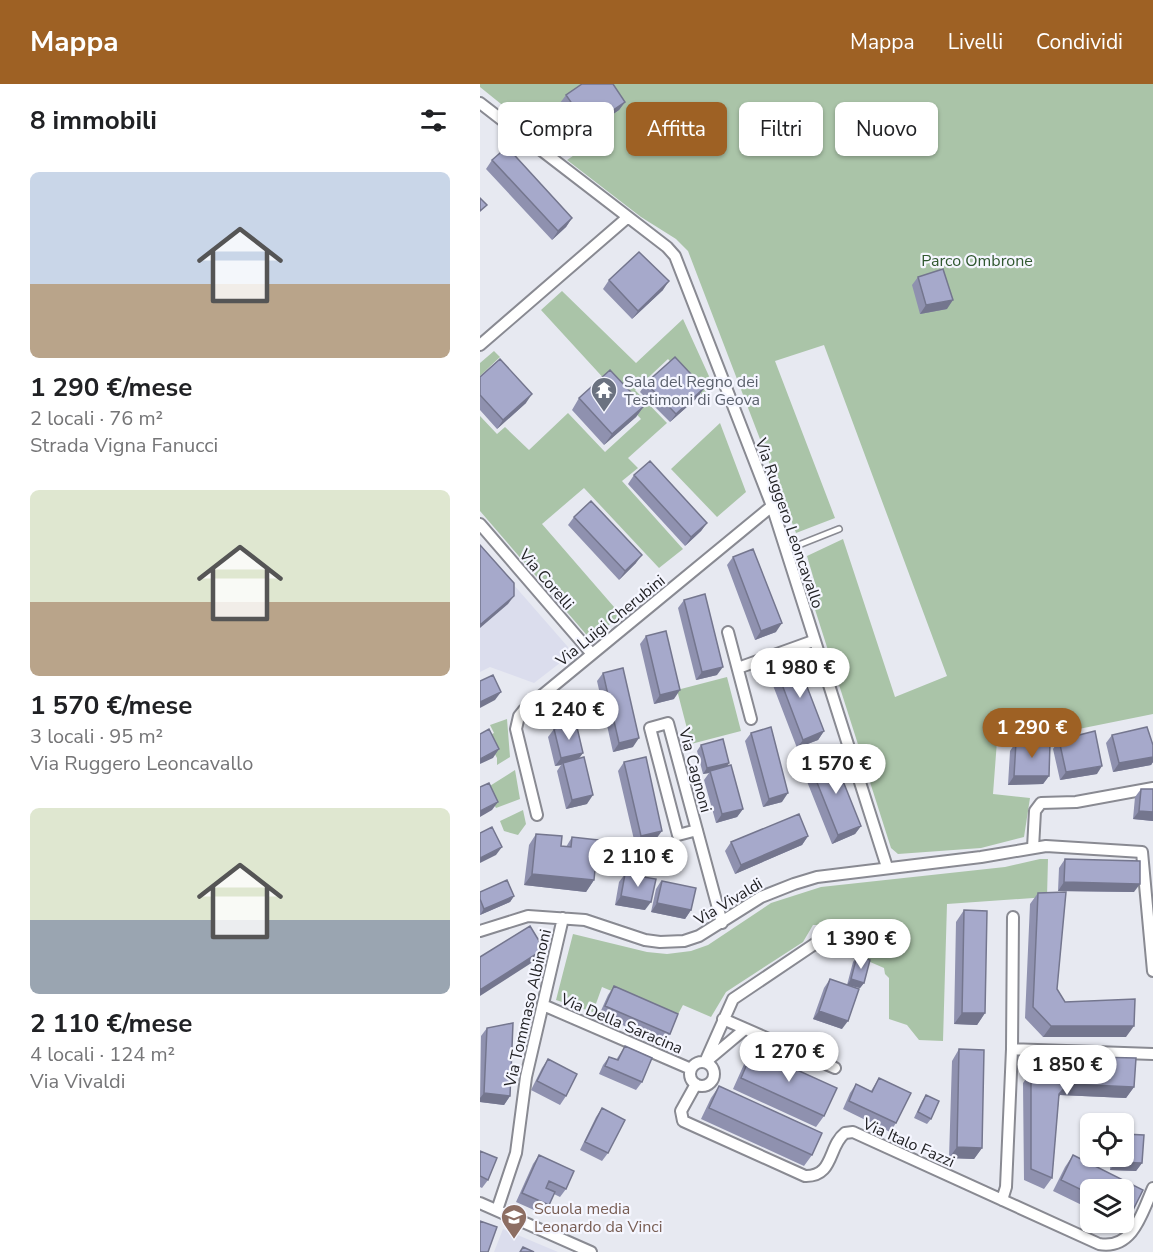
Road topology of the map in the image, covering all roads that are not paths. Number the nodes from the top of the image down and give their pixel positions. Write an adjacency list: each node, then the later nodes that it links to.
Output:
1 (480, 103): 2 (street, Via Ruggero Leoncavallo)
2 (628, 217): 3 (street); 4 (street, Via Ruggero Leoncavallo)
3 (480, 345)
4 (772, 506): 7 (street, Via Ruggero Leoncavallo); 10 (street, Via Luigi Cherubini)
5 (480, 524): 10 (street, Via Corelli)
6 (839, 529): 7 (lane)
7 (786, 550): 9 (street, Via Ruggero Leoncavallo)
8 (728, 632): 11 (street)
9 (813, 641): 11 (street); 17 (street, Via Ruggero Leoncavallo)
10 (592, 654): 14 (street, Via Luigi Cherubini)
11 (738, 668): 12 (street)
12 (752, 719)
13 (1153, 788): 16 (street)
14 (537, 815)
15 (697, 830): 15 (street, Via Cagnoni); 20 (street, Via Cagnoni)
16 (1033, 848): 17 (street, Via Vivaldi); 23 (street, Via Vivaldi)
17 (887, 867): 20 (street, Via Vivaldi)
18 (1013, 917): 27 (street)
19 (563, 918): 20 (street, Via Vivaldi); 21 (street, Via Vivaldi); 24 (street, Via Tommaso Albinoni)
20 (722, 923)
21 (480, 931)
22 (822, 939): 25 (street)
23 (1153, 971)
24 (543, 1005): 31 (street, Via Della Saracina); 36 (street, Via Tommaso Albinoni)
25 (723, 1019): 26 (street); 29 (street)
26 (745, 1029): 29 (street, Via Della Saracina); 30 (street)
27 (1012, 1049): 28 (street); 34 (street)
28 (1153, 1054)
29 (705, 1062): 31 (street, Via Della Saracina); 32 (street)
30 (835, 1068)
31 (690, 1069): 32 (street, Via Della Saracina)
32 (696, 1084): 34 (street, Via Italo Fazzi)
33 (1153, 1188): 34 (street, Via Italo Fazzi)
34 (1002, 1200)
35 (480, 1203): 36 (street)
36 (497, 1210): 37 (street)
37 (591, 1252)

